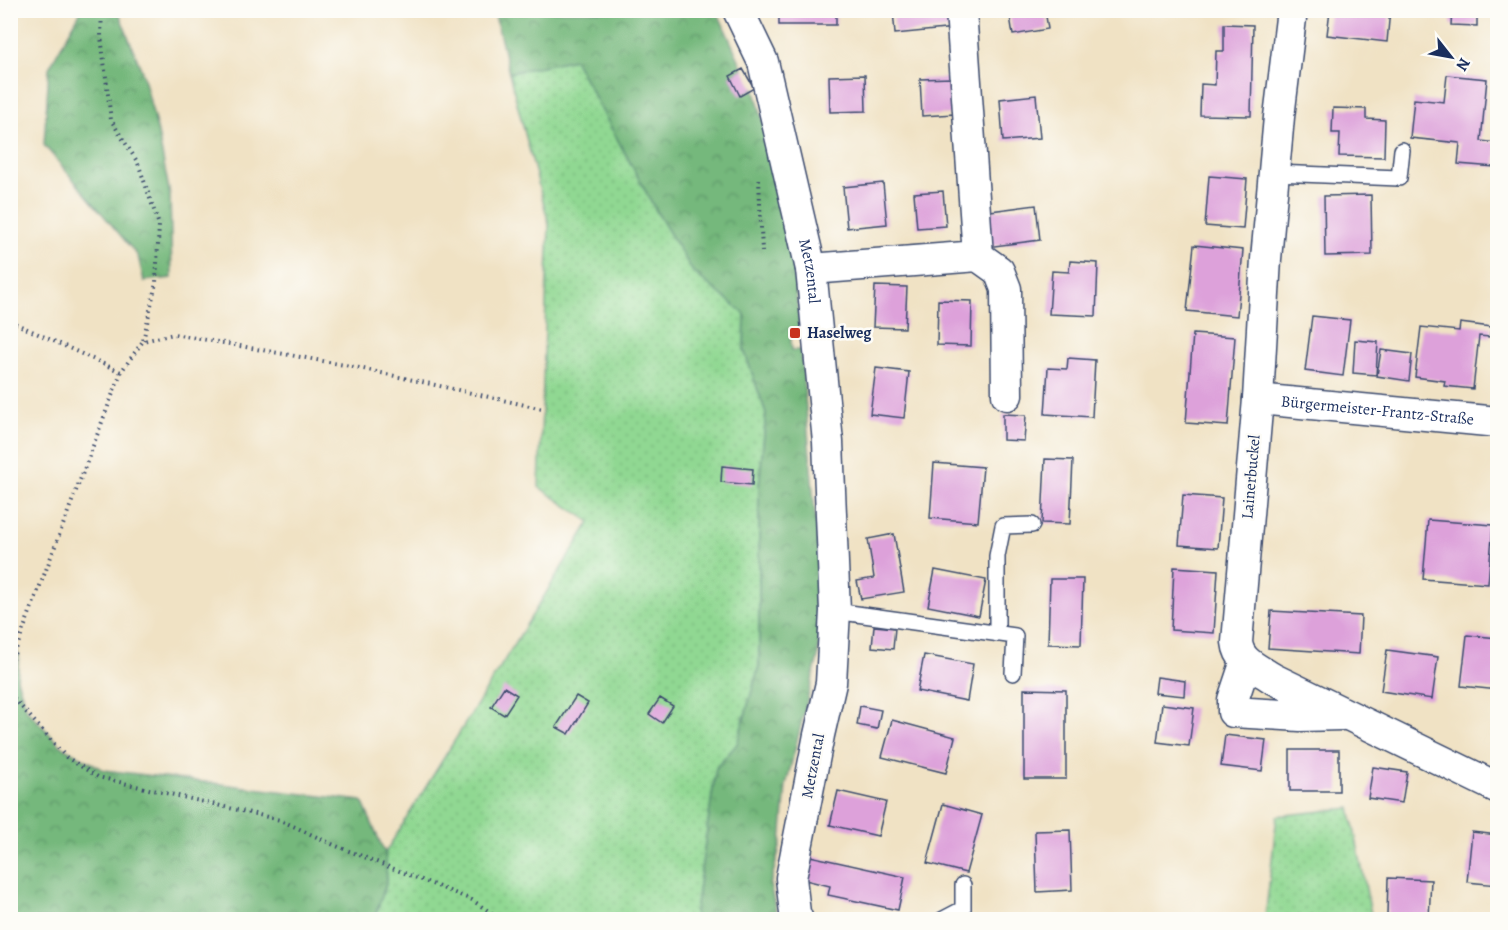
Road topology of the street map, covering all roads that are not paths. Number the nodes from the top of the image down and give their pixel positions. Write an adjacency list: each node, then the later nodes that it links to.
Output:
1 (738, 10): 7 (street, Metzental)
2 (961, 10): 6 (street)
3 (1292, 10): 5 (street, Lainerbuckel)
4 (1402, 150): 5 (lane)
5 (1275, 173): 9 (street, Lainerbuckel)
6 (978, 256): 7 (street); 8 (street)
7 (811, 269): 12 (street, Metzental)
8 (1007, 395)
9 (1258, 399): 10 (street, Bürgermeister-Frantz-Straße); 14 (street, Lainerbuckel)
10 (1497, 422)
11 (1032, 525): 13 (lane)
12 (836, 611): 13 (lane); 19 (street, Metzental)
13 (997, 634): 15 (lane)
14 (1246, 661): 16 (street); 16 (street)
15 (1013, 673)
16 (1348, 715): 17 (street)
17 (1497, 788)
18 (963, 885): 20 (lane)
19 (798, 920)
20 (942, 920)

